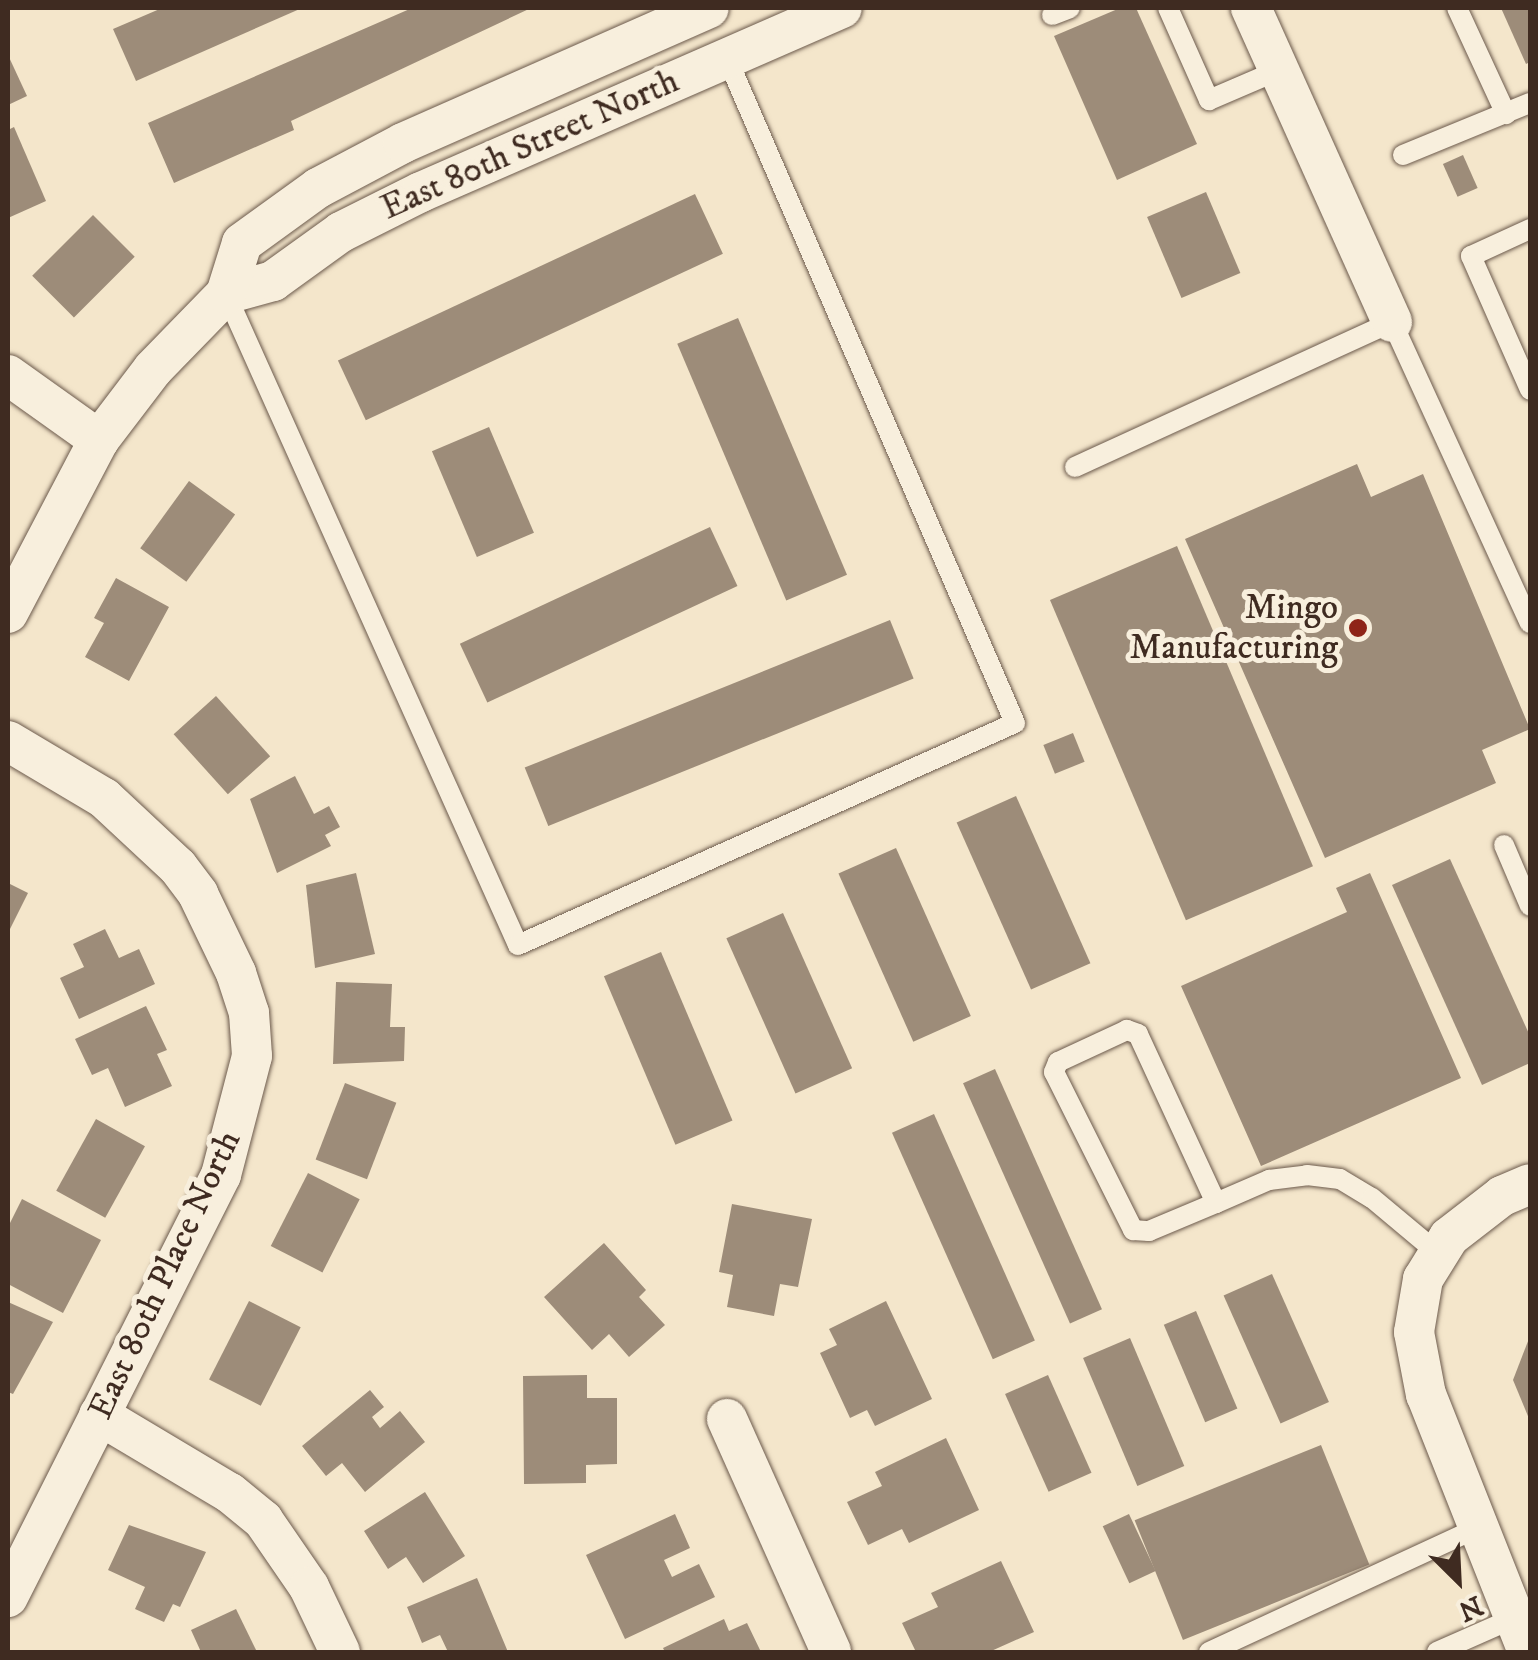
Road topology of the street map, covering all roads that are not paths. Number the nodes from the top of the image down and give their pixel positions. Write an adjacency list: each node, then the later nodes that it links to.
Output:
1 (709, 8): 12 (street, East 80th Street North)
2 (842, 8): 6 (street, East 80th Street North)
3 (1168, 8): 7 (lane)
4 (1251, 8): 7 (street)
5 (1456, 8): 9 (lane)
6 (727, 58): 12 (street, East 80th Street North); 12 (lane)
7 (1279, 70): 13 (street)
8 (1530, 103): 9 (lane)
9 (1506, 114): 10 (lane)
10 (1402, 156)
11 (1530, 229): 15 (lane)
12 (226, 294): 16 (street, East 80th Street North)
13 (1392, 322): 17 (lane); 19 (lane)
14 (8, 375): 16 (street)
15 (1530, 390)
16 (99, 440): 18 (street, East 80th Street North)
17 (1075, 467)
18 (8, 612)
19 (1530, 623)
20 (8, 741): 26 (street, East 80th Place North)
21 (1504, 845): 22 (lane)
22 (1530, 906)
23 (1530, 1184): 25 (street)
24 (1216, 1203): 24 (lane); 25 (lane)
25 (1431, 1267): 28 (street)
26 (99, 1415): 29 (street, East 80th Place North); 31 (street)
27 (727, 1418): 32 (street)
28 (1477, 1528): 30 (street); 33 (lane)
29 (8, 1597)
30 (1521, 1635): 34 (lane)
31 (340, 1652)
32 (831, 1652)
33 (1209, 1652)
34 (1438, 1652)

